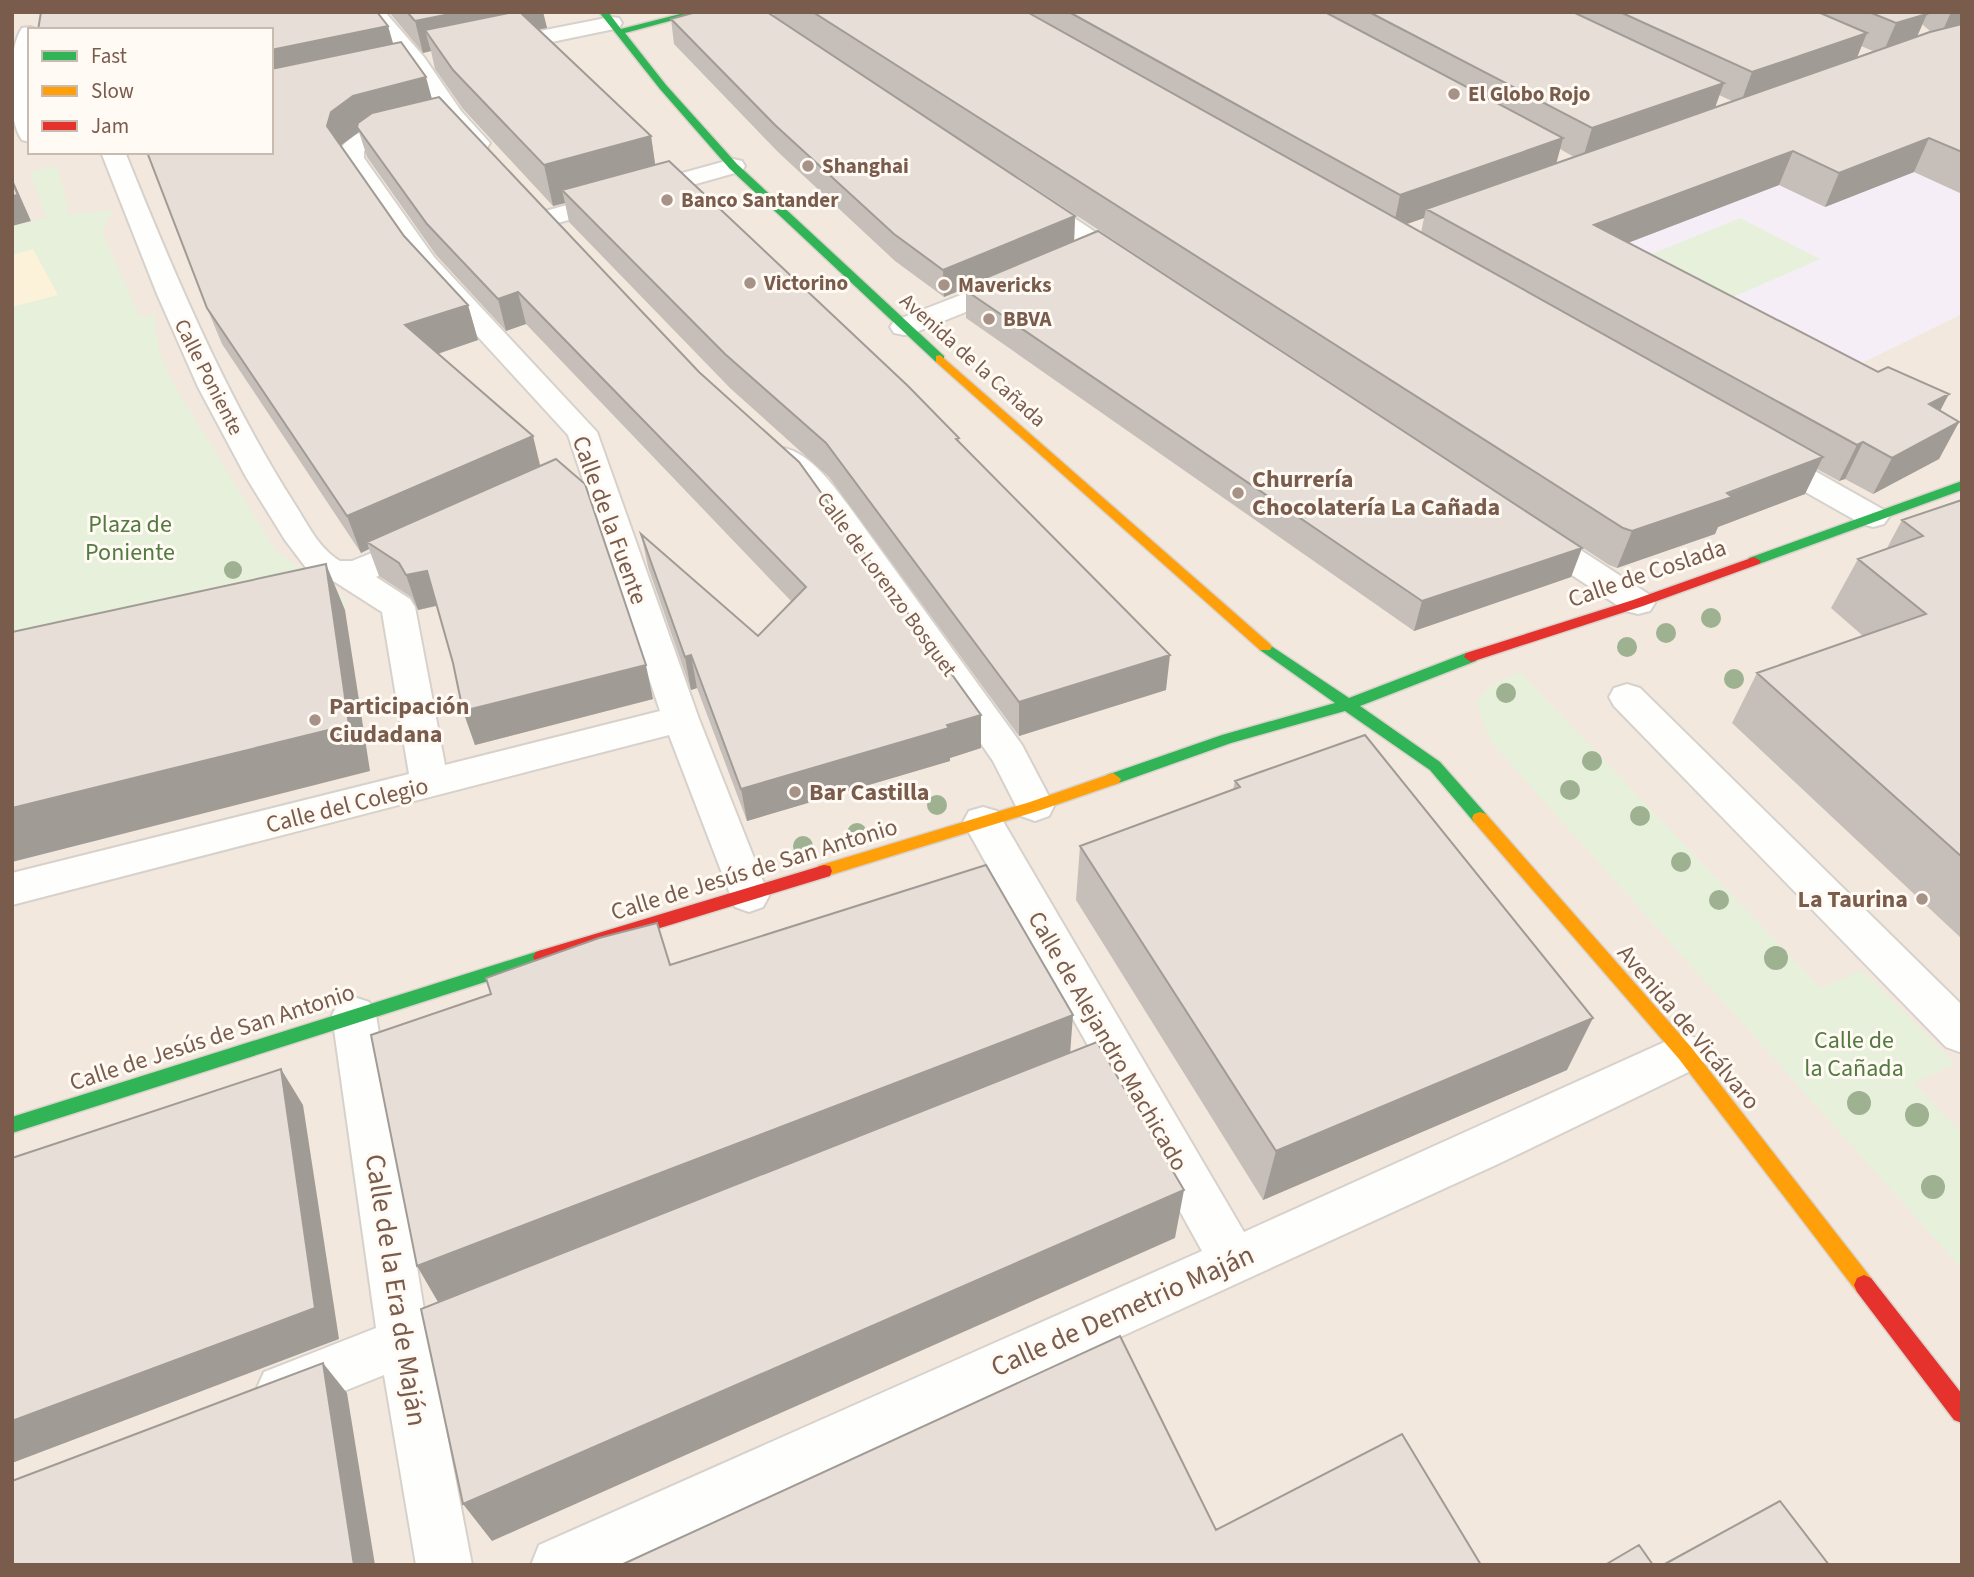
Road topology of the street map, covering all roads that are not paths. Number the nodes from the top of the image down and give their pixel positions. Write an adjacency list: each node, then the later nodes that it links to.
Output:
1 (373, 12): 6 (street)
2 (699, 12): 3 (street)
3 (611, 22): 5 (street); 9 (street, Avenida de la Cañada)
4 (28, 38): 7 (street)
5 (468, 52)
6 (453, 116): 10 (street); 26 (street, Calle de la Fuente)
7 (28, 130)
8 (114, 154): 22 (street, Calle Poniente)
9 (733, 166): 12 (street); 15 (street, Avenida de la Cañada)
10 (500, 167)
11 (1005, 184): 14 (street)
12 (547, 218)
13 (1038, 272): 15 (street)
14 (1144, 277)
15 (904, 327): 25 (street, Avenida de la Cañada)
16 (766, 441): 28 (street, Calle de Lorenzo Bosquet)
17 (1746, 446): 20 (street)
18 (1962, 485): 20 (street, Calle de Coslada)
19 (1506, 516): 23 (street)
20 (1873, 517): 23 (street, Calle de Coslada)
21 (451, 530): 22 (street)
22 (344, 572): 27 (street, Calle Poniente)
23 (1638, 603): 25 (street, Calle de Coslada)
24 (1627, 697): 33 (street)
25 (1347, 705): 28 (street, Calle de Jesús de San Antonio); 34 (street, Avenida de Vicálvaro)
26 (681, 719): 27 (street, Calle del Colegio); 31 (street, Calle de la Fuente)
27 (430, 784): 30 (street, Calle del Colegio)
28 (1035, 806): 29 (street, Calle de Jesús de San Antonio)
29 (983, 822): 31 (street, Calle de Jesús de San Antonio); 35 (street, Calle de Alejandro Machicado)
30 (12, 890)
31 (749, 895): 32 (street, Calle de Jesús de San Antonio)
32 (354, 1015): 37 (street, Calle de Jesús de San Antonio); 40 (street, Calle de la Era de Maján)
33 (1962, 1034)
34 (1685, 1053): 38 (street, Calle de Demetrio Maján); 42 (street, Avenida de Vicálvaro)
35 (1119, 1059): 36 (street); 38 (street, Calle de Alejandro Machicado)
36 (1015, 1101)
37 (12, 1125)
38 (1233, 1259): 44 (street, Calle de Demetrio Maján)
39 (521, 1297): 40 (street)
40 (404, 1343): 41 (street); 43 (street, Calle de la Era de Maján)
41 (247, 1403)
42 (1962, 1412)
43 (444, 1565)
44 (559, 1565)

